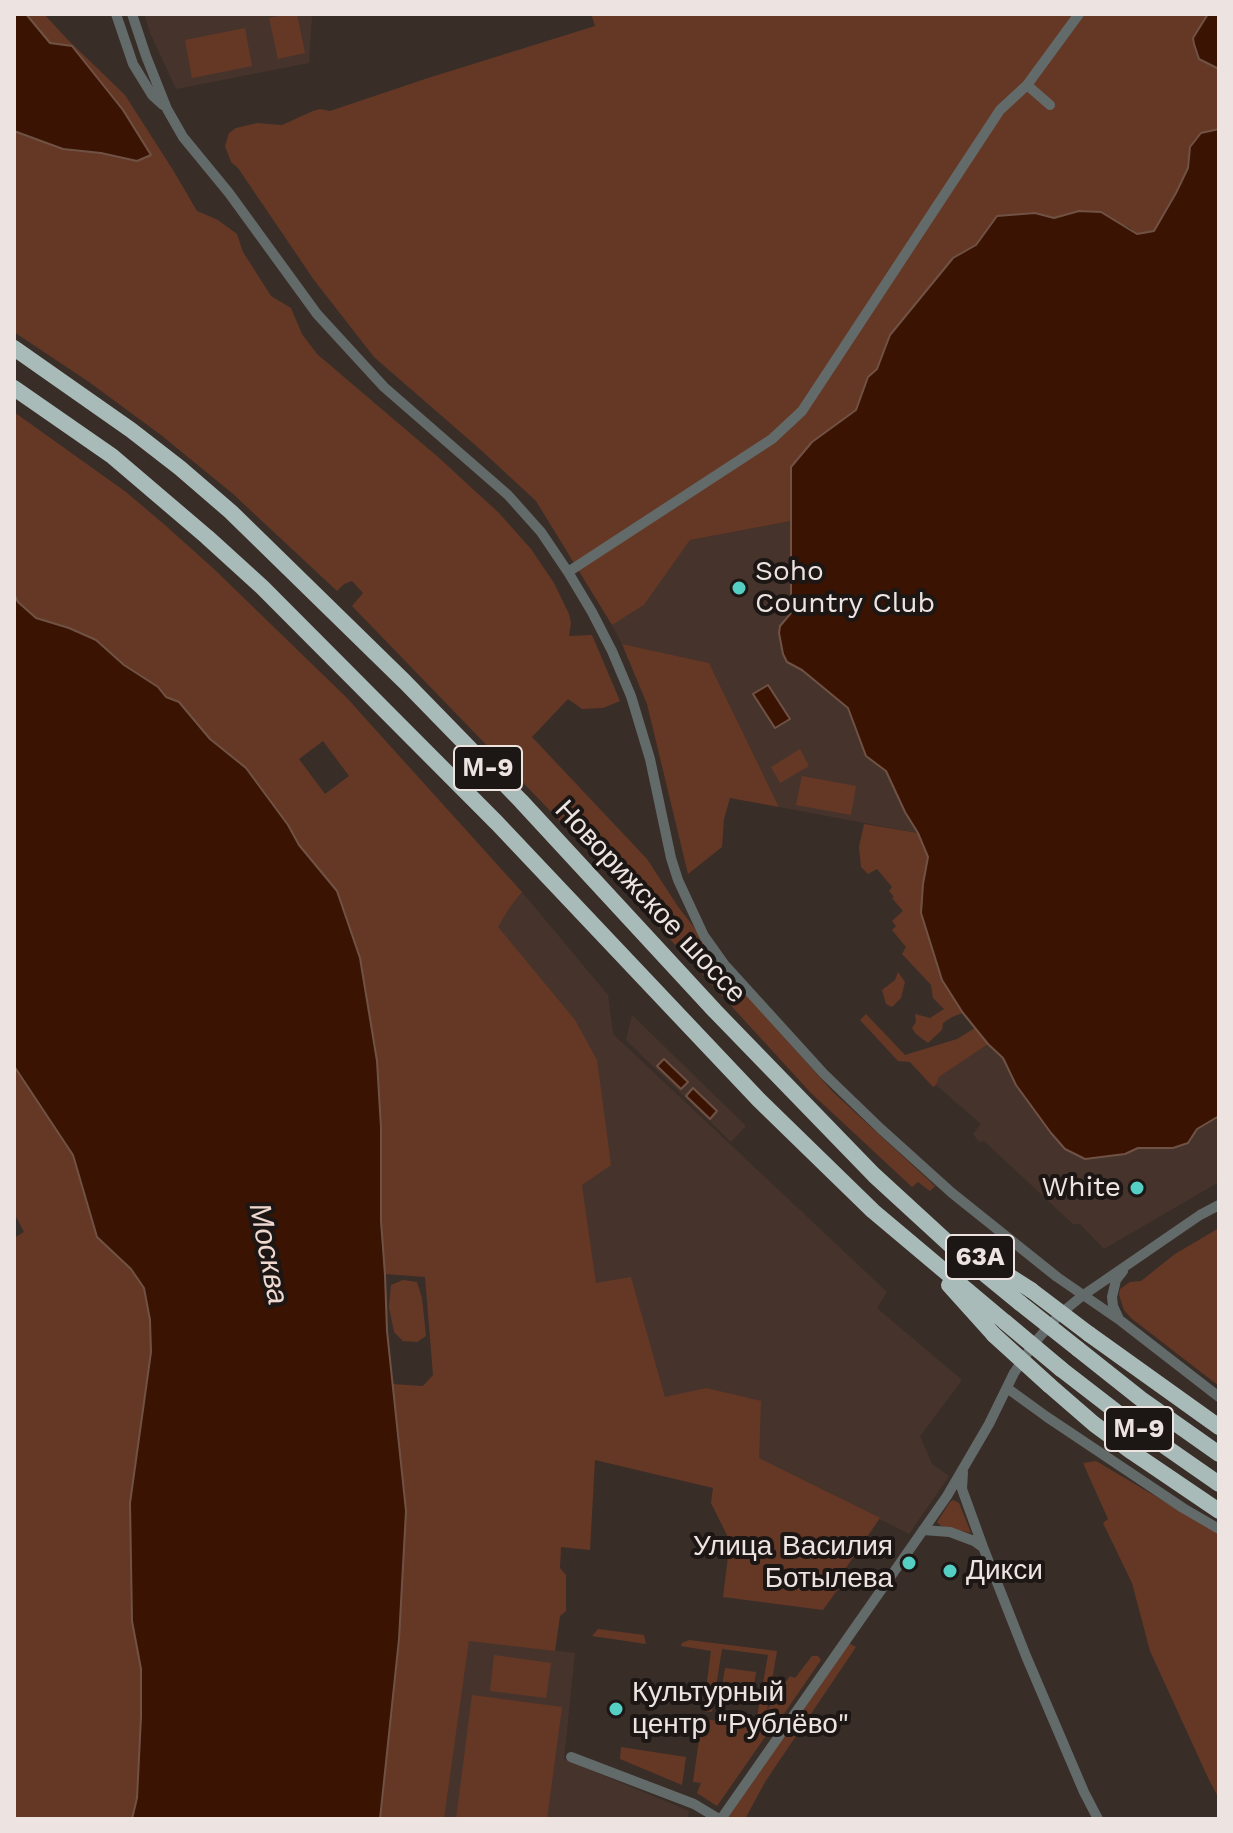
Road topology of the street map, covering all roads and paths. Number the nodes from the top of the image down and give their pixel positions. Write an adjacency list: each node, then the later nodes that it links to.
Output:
1 (116, 14): 6 (street)
2 (132, 14): 6 (street)
3 (1079, 14): 4 (street)
4 (1027, 85): 5 (street); 9 (street)
5 (1050, 105)
6 (167, 109): 9 (street)
7 (14, 348): 11 (highway, Новорижское шоссе / М-9)
8 (14, 388): 12 (highway, Новорижское шоссе / М-9)
9 (568, 572): 14 (street)
10 (1219, 1205): 13 (street)
11 (929, 1225): 19 (highway, 63A, bridge); 20 (highway, Новорижское шоссе / М-9, bridge)
12 (913, 1245): 16 (highway); 16 (highway, Новорижское шоссе / М-9)
13 (1128, 1263): 14 (street); 15 (street)
14 (1082, 1296): 15 (street); 17 (street)
15 (1121, 1321): 18 (street)
16 (999, 1328): 22 (highway, Новорижское шоссе / М-9, bridge); 25 (highway, bridge)
17 (1007, 1388): 21 (street); 26 (street)
18 (1219, 1397)
19 (1219, 1427)
20 (1219, 1454)
21 (964, 1469): 23 (street); 24 (street)
22 (1219, 1484)
23 (947, 1496): 24 (street); 27 (street)
24 (967, 1505): 28 (street)
25 (1219, 1511)
26 (1219, 1529)
27 (923, 1530): 28 (street); 30 (street)
28 (983, 1547): 31 (street)
29 (571, 1757): 30 (street)
30 (720, 1819)
31 (1098, 1819)

